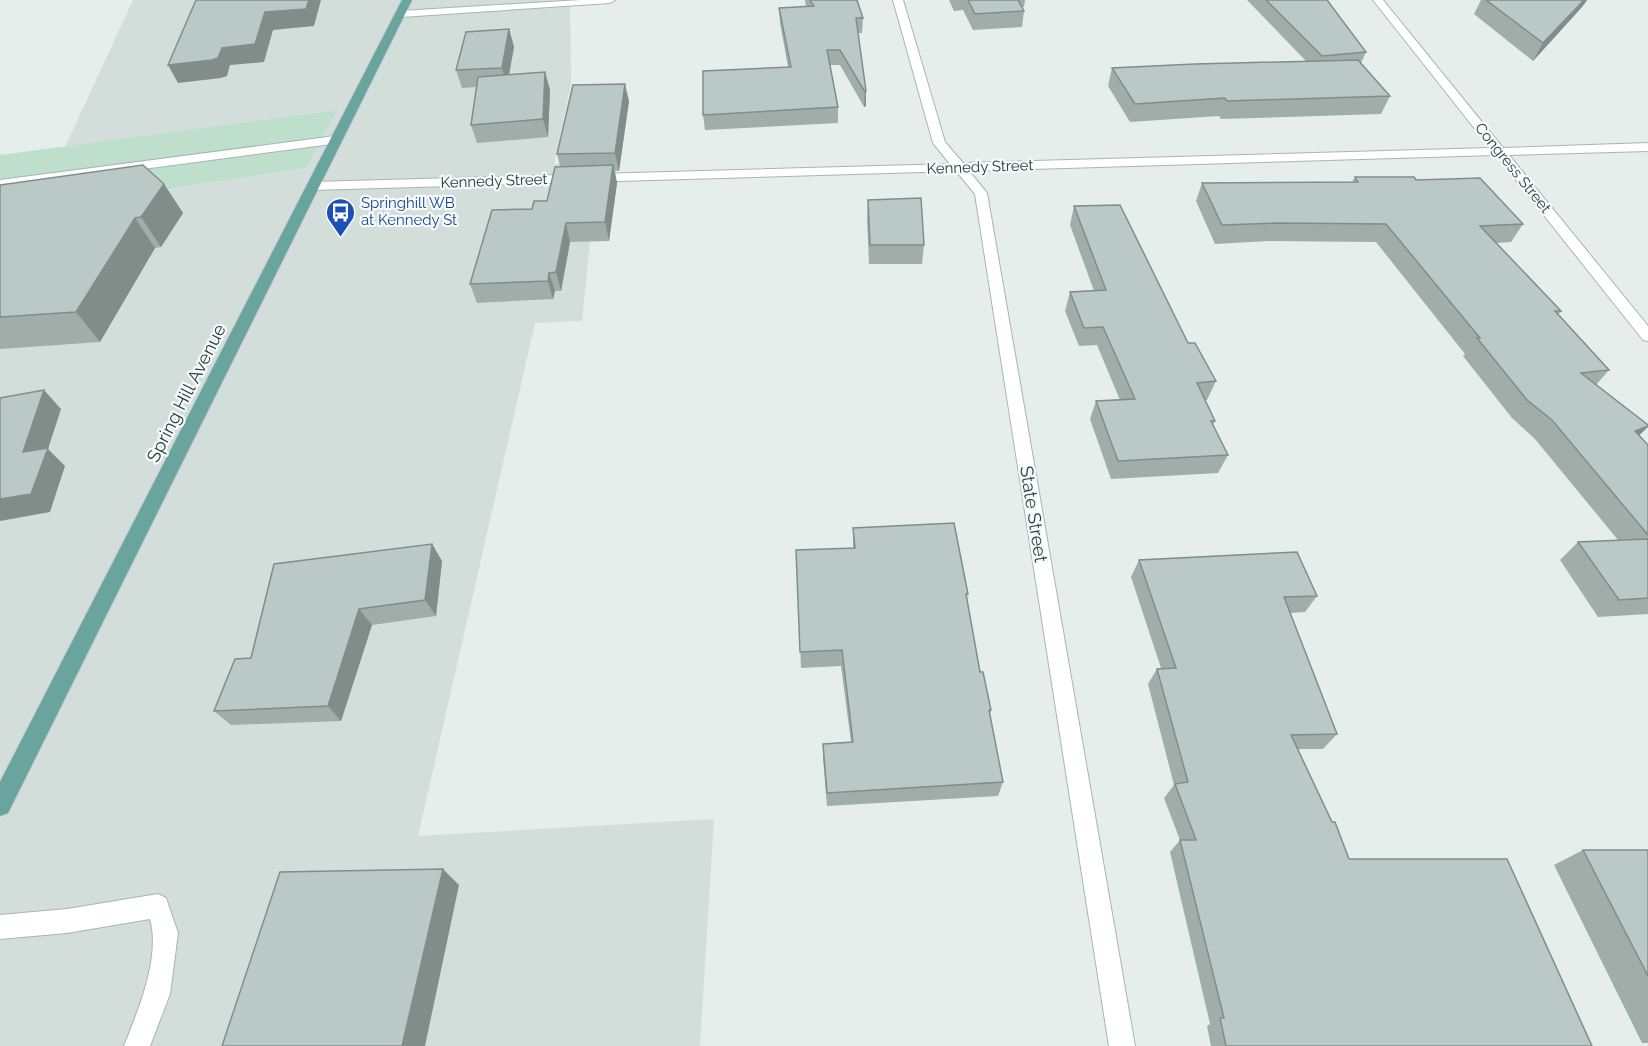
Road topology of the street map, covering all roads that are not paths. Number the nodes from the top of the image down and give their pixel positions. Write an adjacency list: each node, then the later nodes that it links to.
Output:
1 (500, 0): 6 (street)
2 (610, 0): 6 (street)
3 (898, 0): 10 (street, State Street)
4 (1378, 0): 9 (street, Congress Street)
5 (404, 7): 6 (street); 7 (main road, Spring Hill Avenue)
6 (494, 9)
7 (335, 140): 11 (street); 12 (main road, Spring Hill Avenue)
8 (1648, 147): 9 (street, Kennedy Street)
9 (1499, 151): 10 (street, Kennedy Street); 13 (street, Congress Street)
10 (959, 168): 12 (street, Kennedy Street); 17 (street, State Street)
11 (0, 184)
12 (312, 186): 14 (main road, Spring Hill Avenue)
13 (1648, 336)
14 (0, 805)
15 (0, 927): 16 (street)
16 (137, 1046)
17 (1122, 1046)

